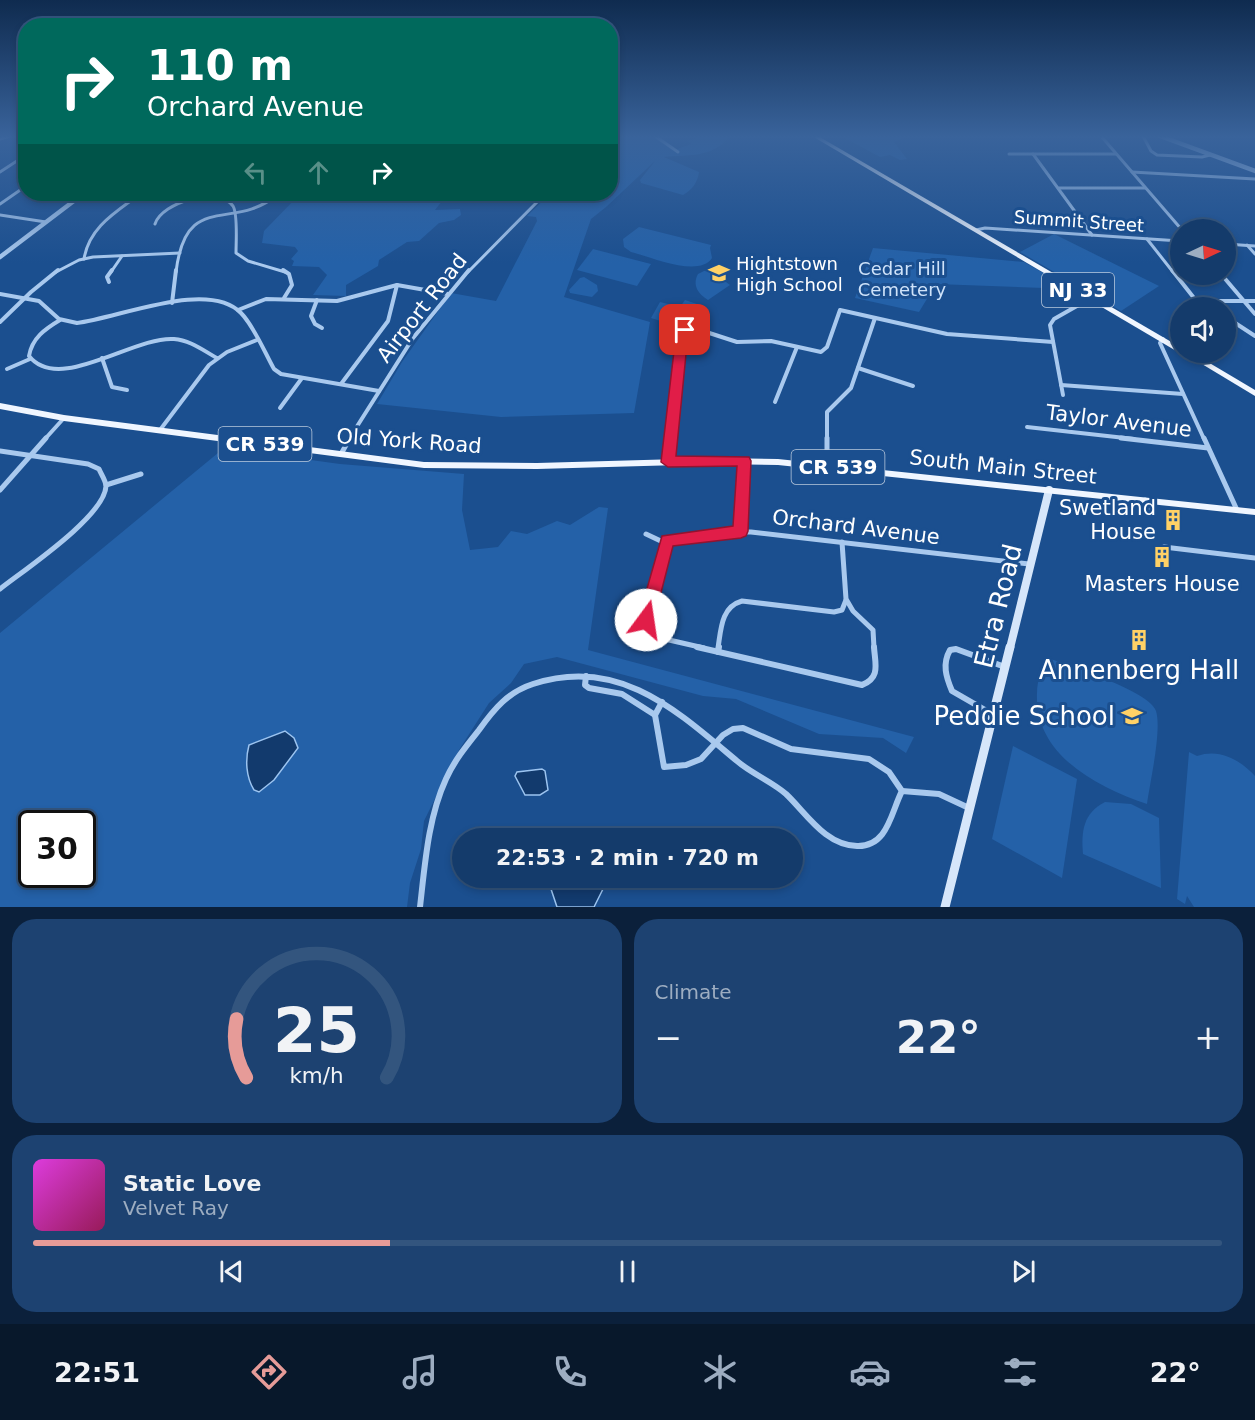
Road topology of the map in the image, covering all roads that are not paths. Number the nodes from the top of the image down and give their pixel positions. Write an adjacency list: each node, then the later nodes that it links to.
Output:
1 (887, 178): 19 (main road, NJ 33)
2 (1052, 178): 4 (street)
3 (1137, 178): 5 (street)
4 (1059, 188): 5 (street); 20 (street)
5 (1145, 188): 16 (street)
6 (18, 192): 13 (street)
7 (74, 201): 17 (street)
8 (132, 201): 30 (street)
9 (190, 201): 18 (street)
10 (228, 201): 14 (street)
11 (269, 201): 14 (street)
12 (538, 201): 35 (street, Airport Road)
13 (0, 204)
14 (235, 213): 26 (street); 38 (street)
15 (0, 215): 17 (street)
16 (1172, 219)
17 (46, 222): 29 (street)
18 (155, 224)
19 (976, 230): 20 (street, Summit Street); 39 (main road, NJ 33)
20 (1092, 235): 21 (street, Summit Street)
21 (1147, 239): 22 (street, Summit Street); 36 (street)
22 (1170, 240)
23 (1236, 244): 24 (street)
24 (1247, 245): 25 (street); 27 (street)
25 (1255, 246)
26 (180, 253): 28 (street); 44 (street)
27 (1255, 254)
28 (122, 256): 30 (street); 31 (street)
29 (0, 257)
30 (84, 258): 37 (street)
31 (109, 282)
32 (397, 285): 35 (street); 40 (street); 65 (street)
33 (1230, 285): 42 (street)
34 (0, 294): 37 (street)
35 (448, 294): 69 (street, Airport Road)
36 (1196, 297)
37 (25, 298): 48 (street); 49 (street)
38 (284, 298): 40 (street); 45 (street)
39 (1091, 298): 53 (main road, NJ 33); 55 (street)
40 (317, 300): 51 (street)
41 (1236, 301): 42 (street)
42 (1244, 301): 43 (street); 46 (street)
43 (1255, 301)
44 (172, 303): 45 (street); 48 (street)
45 (238, 310): 54 (street)
46 (1255, 314)
47 (875, 318): 55 (street); 57 (street); 62 (street)
48 (60, 320): 60 (street)
49 (0, 322)
50 (1236, 324): 52 (street)
51 (322, 328)
52 (1255, 336)
53 (1163, 339): 56 (main road, NJ 33); 71 (street)
54 (257, 340): 59 (street); 64 (street)
55 (1053, 342): 66 (street)
56 (1170, 344)
57 (797, 347): 73 (street); 84 (street)
58 (102, 358): 59 (street); 60 (street); 68 (street)
59 (217, 358): 78 (street)
60 (30, 359): 63 (street)
61 (1204, 363): 70 (main road)
62 (858, 368): 67 (street); 86 (street)
63 (7, 369)
64 (302, 378): 65 (street); 75 (street)
65 (341, 384): 69 (street)
66 (1061, 385): 71 (street); 72 (street)
67 (913, 386)
68 (127, 390)
69 (379, 391): 81 (street, Airport Road)
70 (1255, 393)
71 (1183, 394): 79 (street)
72 (1063, 395)
73 (775, 402)
74 (0, 406): 76 (main road, Old York Road / CR 539)
75 (280, 408)
76 (64, 418): 78 (main road, Old York Road / CR 539); 82 (street)
77 (1027, 427): 79 (street, Taylor Avenue)
78 (159, 430): 81 (main road, Old York Road / CR 539)
79 (1208, 448): 91 (street)
80 (0, 451): 82 (street)
81 (341, 455): 85 (main road, Old York Road / CR 539)
82 (31, 456): 88 (street); 89 (street)
83 (744, 461): 84 (main road, South Main Street / CR 539); 86 (main road, South Main Street / CR 539); 93 (street)
84 (668, 462): 85 (main road, South Main Street / CR 539)
85 (531, 466)
86 (827, 466): 90 (main road, South Main Street / CR 539)
87 (141, 474): 88 (street)
88 (106, 485): 100 (street)
89 (0, 490)
90 (1049, 490): 91 (main road, South Main Street / CR 539); 99 (main road, Etra Road)
91 (1237, 510): 92 (main road, South Main Street / CR 539)
92 (1255, 512)
93 (741, 531): 95 (street, Orchard Avenue); 96 (street, Orchard Avenue)
94 (646, 534): 96 (street)
95 (842, 542): 99 (street, Orchard Avenue); 101 (street)
96 (665, 543): 102 (street)
97 (1164, 547): 98 (street)
98 (1255, 558)
99 (1029, 564): 103 (main road, Etra Road)
100 (0, 589)
101 (846, 599): 102 (street); 102 (street)
102 (718, 652)
103 (1005, 667): 106 (main road, Etra Road); 106 (street)
104 (586, 676): 105 (street); 107 (street); 111 (street)
105 (662, 702): 107 (street); 108 (street)
106 (993, 714): 110 (main road, Etra Road)
107 (655, 716): 108 (street)
108 (716, 742): 109 (street); 109 (street)
109 (902, 791): 110 (street)
110 (969, 809): 112 (main road, Etra Road)
111 (420, 907)
112 (945, 907)

